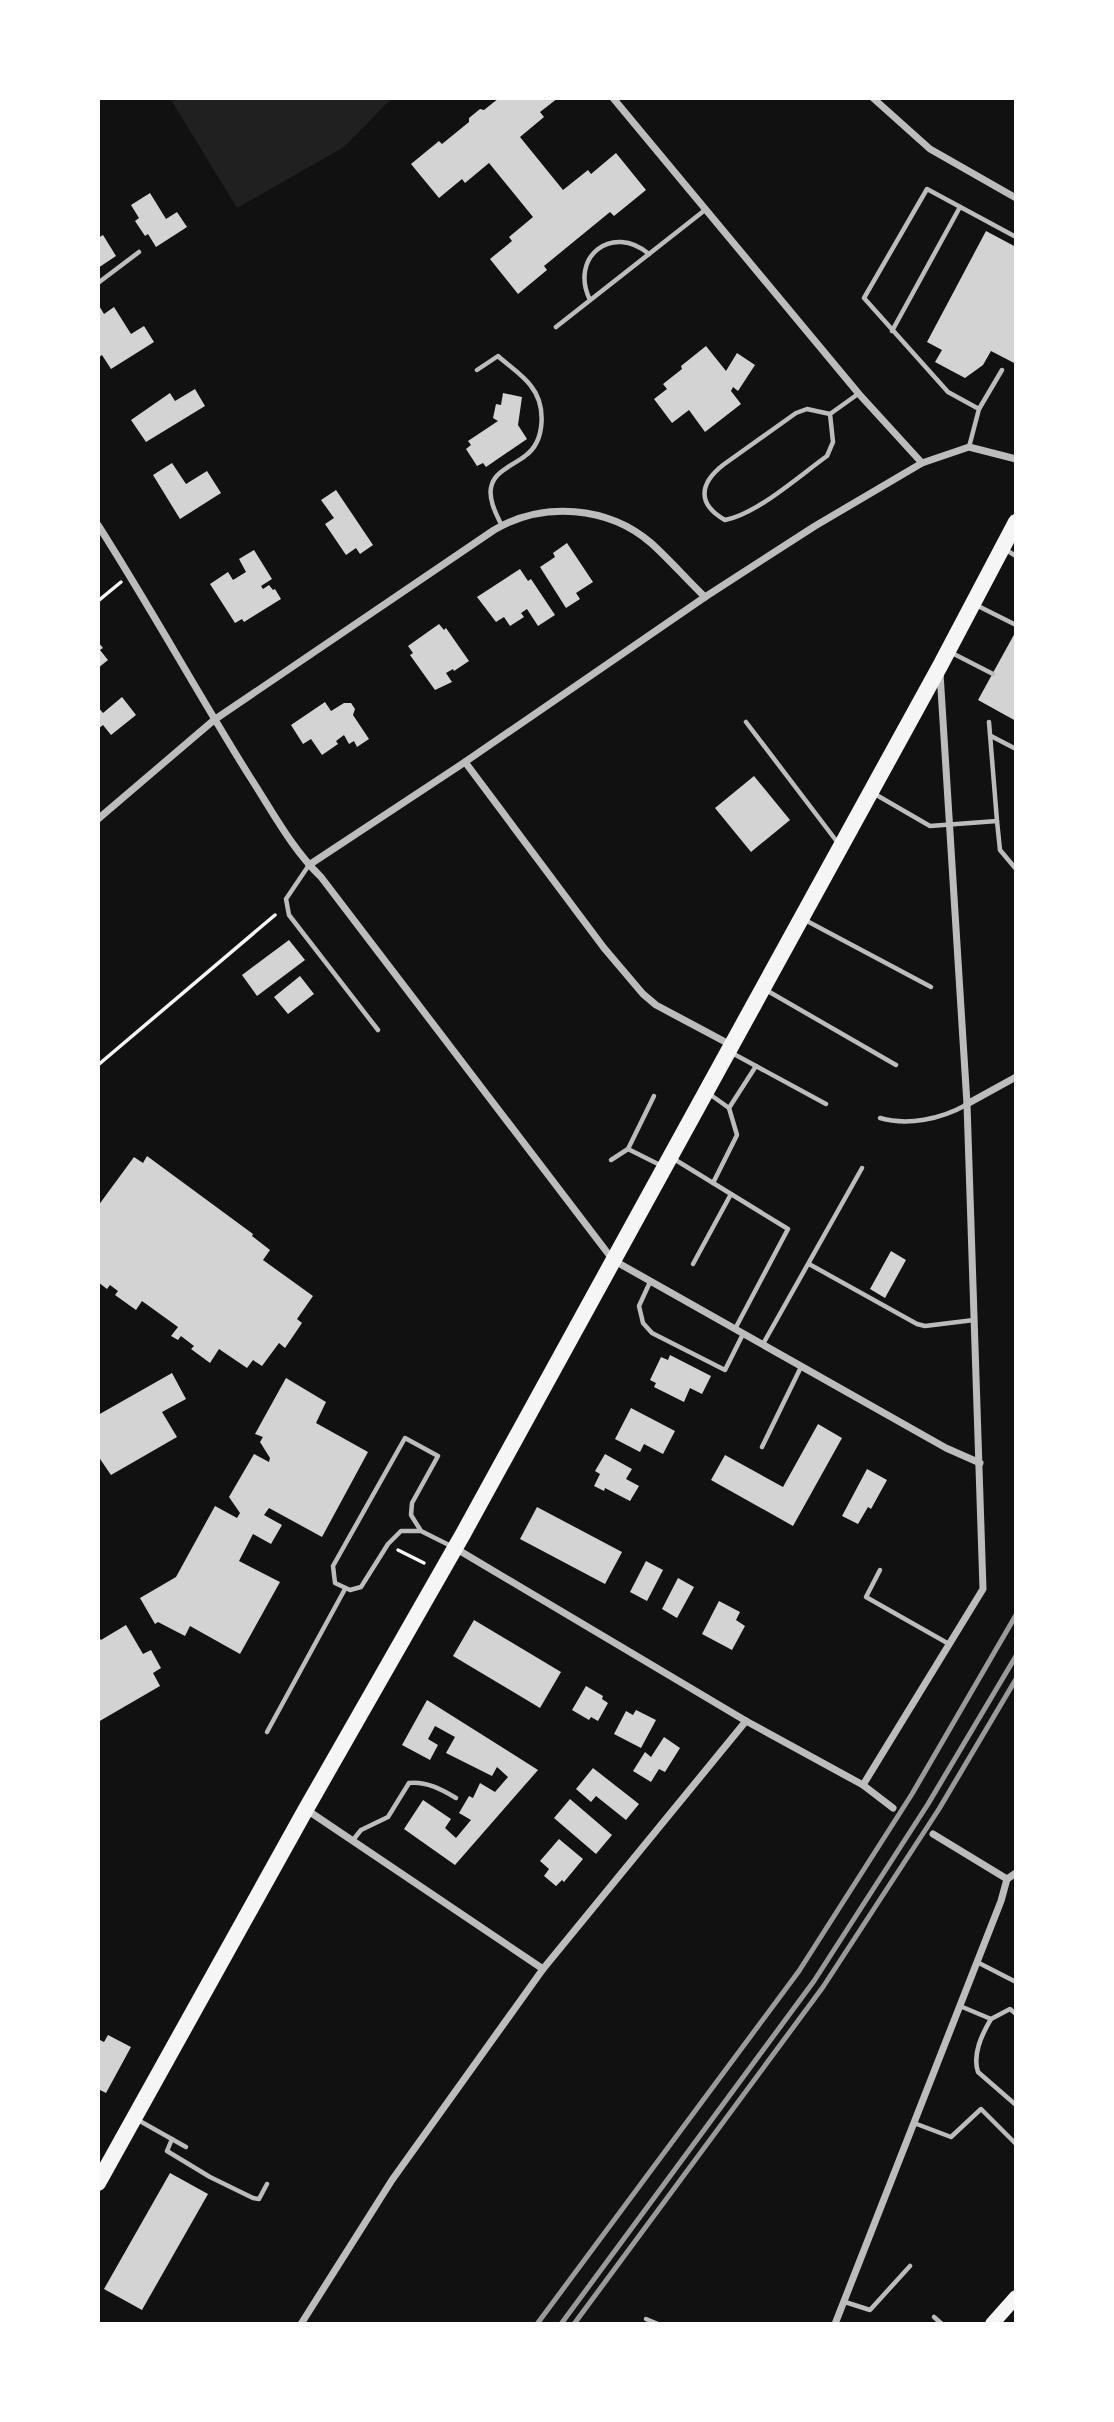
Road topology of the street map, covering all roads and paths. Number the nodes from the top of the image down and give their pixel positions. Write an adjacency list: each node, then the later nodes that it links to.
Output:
1 (613, 98): 5 (street)
2 (873, 98): 3 (street)
3 (1016, 198)
4 (960, 207): 6 (lane); 12 (lane); 12 (lane)
5 (705, 210): 8 (lane); 15 (street)
6 (1016, 237)
7 (139, 252): 9 (lane)
8 (649, 254): 10 (lane); 10 (lane)
9 (98, 284)
10 (590, 300): 11 (lane)
11 (556, 327)
12 (892, 331): 16 (lane)
13 (477, 370): 23 (lane)
14 (1002, 370): 16 (lane)
15 (859, 394): 17 (lane); 20 (street)
16 (979, 410): 18 (lane)
17 (830, 414): 17 (lane)
18 (969, 447): 19 (street); 20 (street)
19 (1016, 459)
20 (922, 463): 26 (street)
21 (1016, 522): 24 (highway)
22 (98, 525): 25 (street)
23 (502, 526): 26 (street); 33 (street)
24 (1009, 552): 28 (highway)
25 (130, 575): 27 (path); 33 (street)
26 (705, 597): 38 (street)
27 (98, 601)
28 (973, 603): 29 (lane); 30 (highway)
29 (1016, 625)
30 (948, 651): 31 (highway); 32 (lane)
31 (940, 666): 39 (highway); 42 (street)
32 (993, 674)
33 (214, 720): 40 (street); 44 (street)
34 (746, 722): 43 (lane)
35 (989, 722): 36 (lane)
36 (990, 735): 37 (lane); 41 (lane)
37 (1016, 749)
38 (465, 762): 44 (street); 51 (street)
39 (871, 792): 42 (lane); 43 (highway)
40 (98, 819)
41 (998, 821): 42 (lane); 45 (lane)
42 (950, 824): 59 (street)
43 (840, 846): 47 (highway)
44 (309, 865): 50 (lane); 68 (street)
45 (1016, 869)
46 (275, 915): 52 (path)
47 (801, 918): 48 (lane); 49 (highway)
48 (931, 987)
49 (762, 988): 51 (highway); 53 (lane)
50 (378, 1030)
51 (729, 1048): 54 (lane); 56 (highway)
52 (98, 1065)
53 (896, 1065)
54 (756, 1066): 58 (lane); 60 (lane)
55 (1016, 1077): 59 (street)
56 (705, 1092): 60 (lane); 64 (highway)
57 (654, 1096): 62 (lane)
58 (826, 1104)
59 (967, 1104): 61 (lane); 72 (street)
60 (729, 1108): 66 (lane)
61 (880, 1118)
62 (628, 1149): 63 (lane); 64 (lane)
63 (611, 1160)
64 (667, 1162): 66 (lane); 68 (highway)
65 (862, 1168): 70 (lane)
66 (713, 1184): 67 (lane)
67 (731, 1194): 69 (lane); 73 (lane)
68 (613, 1260): 71 (street); 80 (highway)
69 (694, 1264)
70 (809, 1264): 72 (lane); 75 (lane)
71 (650, 1282): 73 (street); 74 (lane)
72 (975, 1320): 78 (street)
73 (734, 1329): 74 (street)
74 (743, 1334): 75 (street)
75 (762, 1345): 76 (street)
76 (801, 1367): 77 (lane); 78 (street)
77 (762, 1447)
78 (980, 1463): 85 (street)
79 (421, 1531): 80 (lane); 84 (lane); 84 (lane)
80 (455, 1548): 86 (street); 91 (highway)
81 (398, 1550): 82 (path)
82 (424, 1563)
83 (880, 1570): 85 (lane)
84 (345, 1589): 87 (lane)
85 (949, 1644): 88 (street)
86 (746, 1721): 88 (street); 97 (street)
87 (267, 1732)
88 (863, 1786): 90 (street)
89 (456, 1798): 93 (lane)
90 (893, 1808)
91 (306, 1809): 93 (street); 103 (highway)
92 (933, 1835): 95 (street)
93 (352, 1841): 97 (street)
94 (1016, 1873): 95 (street)
95 (1007, 1879): 96 (street)
96 (977, 1962): 98 (lane); 99 (street)
97 (543, 1969): 115 (street)
98 (1016, 1982)
99 (960, 2006): 101 (lane); 104 (street)
100 (1016, 2014): 101 (lane)
101 (991, 2019): 102 (lane)
102 (1016, 2105)
103 (135, 2118): 105 (lane); 108 (highway)
104 (914, 2123): 106 (lane); 112 (street)
105 (172, 2139): 107 (lane); 109 (lane)
106 (1016, 2144)
107 (186, 2147)
108 (98, 2183)
109 (267, 2184)
110 (910, 2266): 112 (lane)
111 (1016, 2297): 119 (main road)
112 (844, 2302): 117 (street)
113 (934, 2317): 118 (lane)
114 (646, 2319): 116 (lane)
115 (301, 2324)
116 (658, 2324)
117 (835, 2324)
118 (942, 2324)
119 (992, 2324)

